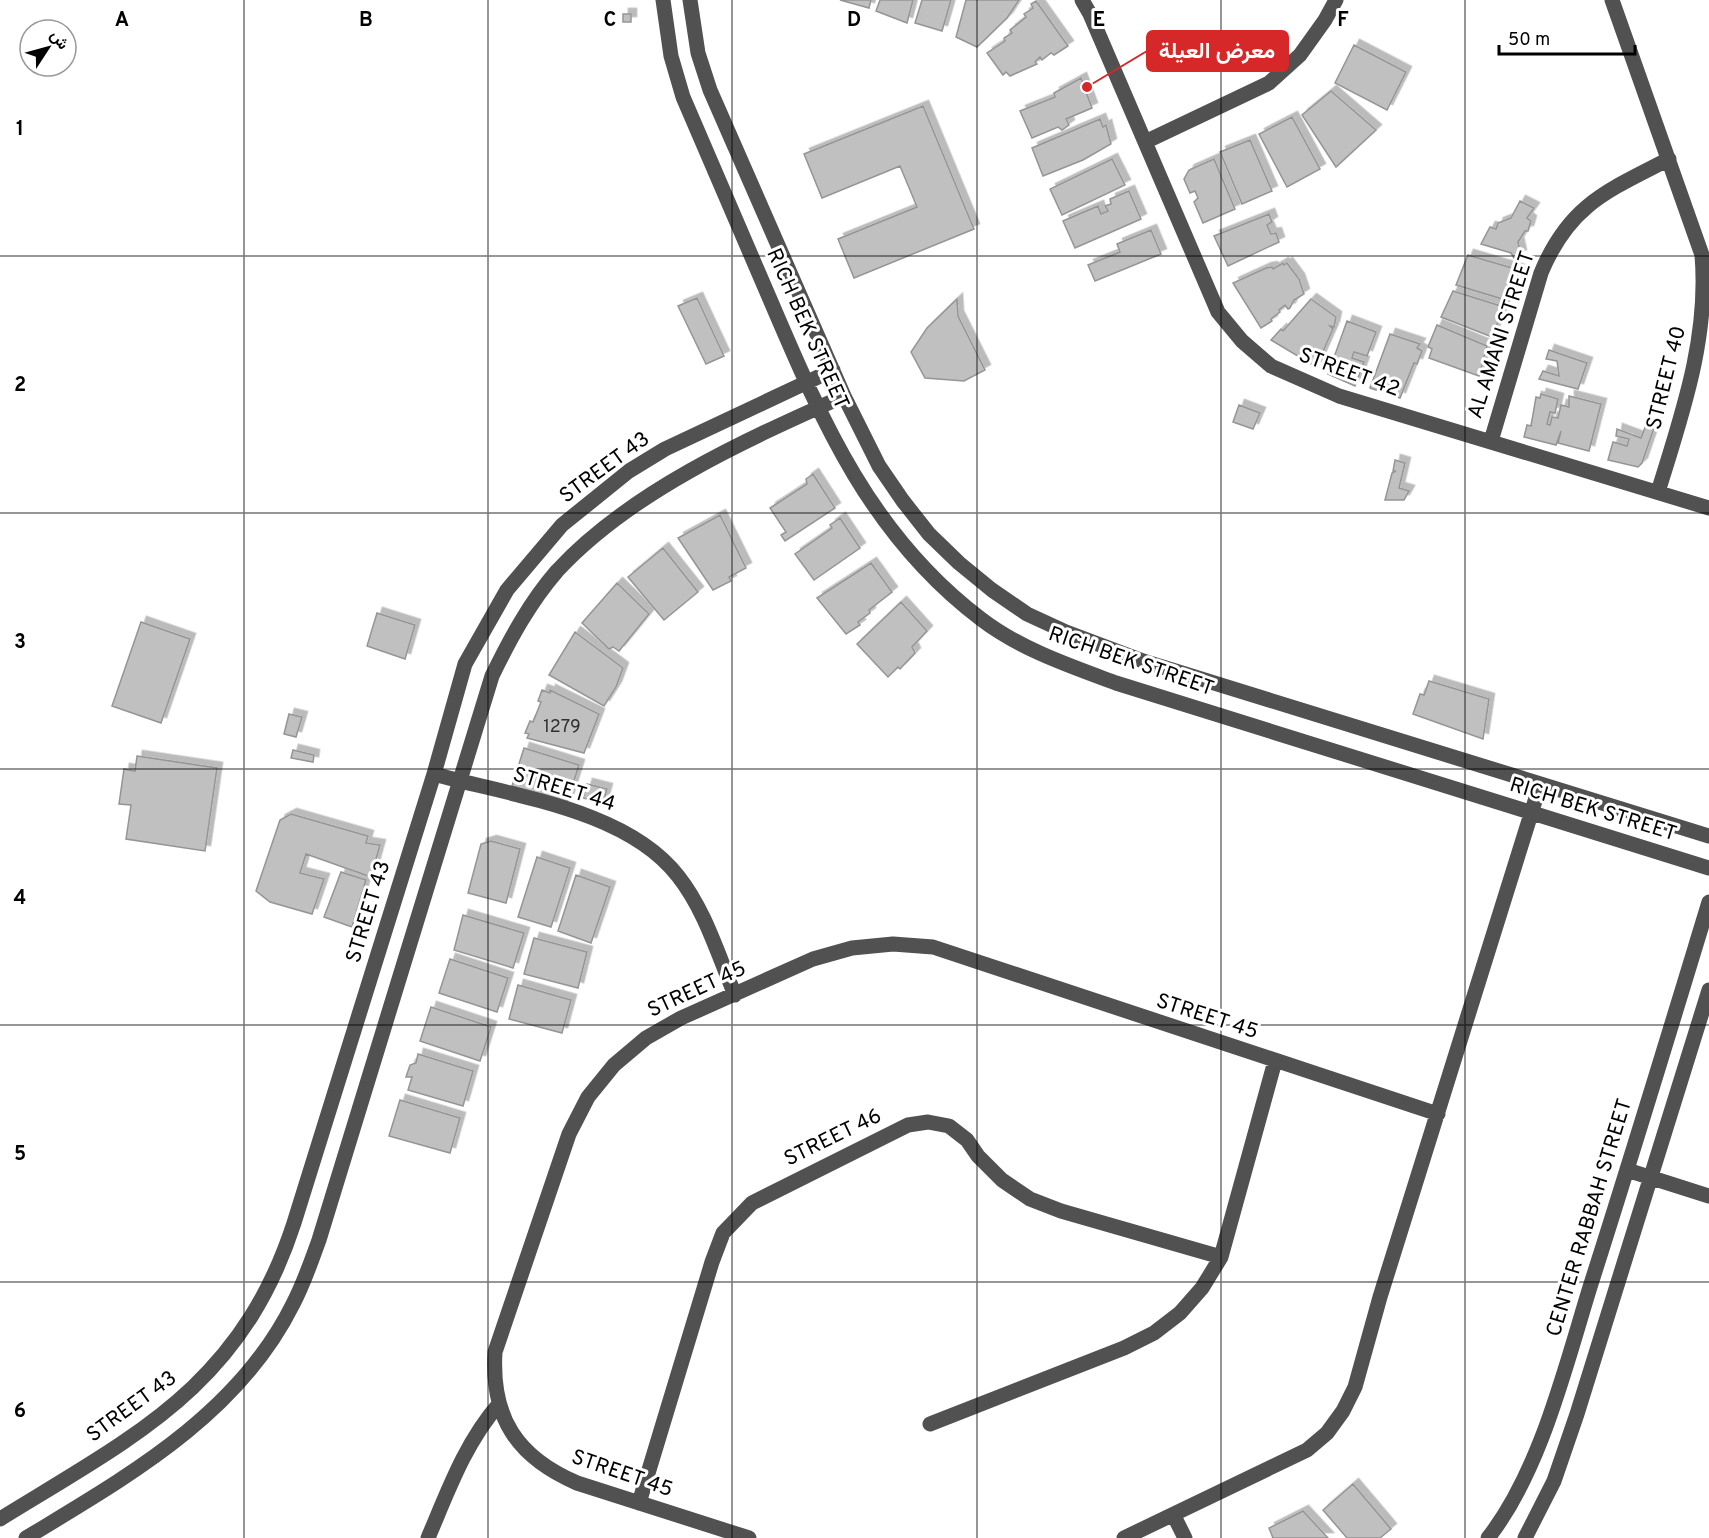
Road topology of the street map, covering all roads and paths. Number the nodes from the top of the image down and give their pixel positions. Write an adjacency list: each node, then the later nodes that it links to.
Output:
1 (663, 0): 9 (street, RICH BEK STREET)
2 (690, 0): 8 (street, RICH BEK STREET)
3 (1082, 0): 6 (street, STREET 42)
4 (1336, 0): 6 (street)
5 (1612, 0): 7 (street, STREET 40)
6 (1145, 142): 12 (street, STREET 42)
7 (1669, 159): 12 (street, AL AMANI STREET); 13 (street, STREET 40)
8 (833, 370): 9 (street, STREET 43); 10 (street, RICH BEK STREET)
9 (806, 383): 11 (street, RICH BEK STREET); 15 (street, STREET 43)
10 (844, 396): 11 (street); 17 (street, RICH BEK STREET)
11 (818, 408): 16 (street); 18 (street, RICH BEK STREET)
12 (1491, 441): 13 (street, STREET 42)
13 (1658, 492): 14 (street, STREET 42)
14 (1709, 508)
15 (434, 774): 16 (street, STREET 44); 34 (street, STREET 43)
16 (458, 781): 23 (street, STREET 44); 35 (street)
17 (1540, 785): 18 (street); 19 (street, RICH BEK STREET)
18 (1531, 814): 20 (street, RICH BEK STREET); 25 (street)
19 (1709, 836)
20 (1709, 868)
21 (1709, 902): 26 (street, CENTER RABBAH STREET)
22 (1709, 990): 27 (street)
23 (735, 995): 24 (street, STREET 45); 30 (street, STREET 45)
24 (1275, 1061): 25 (street, STREET 45); 29 (street)
25 (1438, 1114): 33 (street)
26 (1627, 1170): 27 (street); 40 (street, CENTER RABBAH STREET)
27 (1650, 1178): 28 (street); 41 (street)
28 (1709, 1196)
29 (1221, 1257): 31 (street); 32 (street, STREET 46)
30 (499, 1404): 32 (street, STREET 45); 36 (street)
31 (930, 1424)
32 (639, 1503): 37 (street, STREET 45)
33 (1174, 1516): 38 (street); 39 (street)
34 (0, 1519)
35 (26, 1538)
36 (428, 1538)
37 (749, 1538)
38 (1124, 1538)
39 (1185, 1538)
40 (1488, 1538)
41 (1526, 1538)

